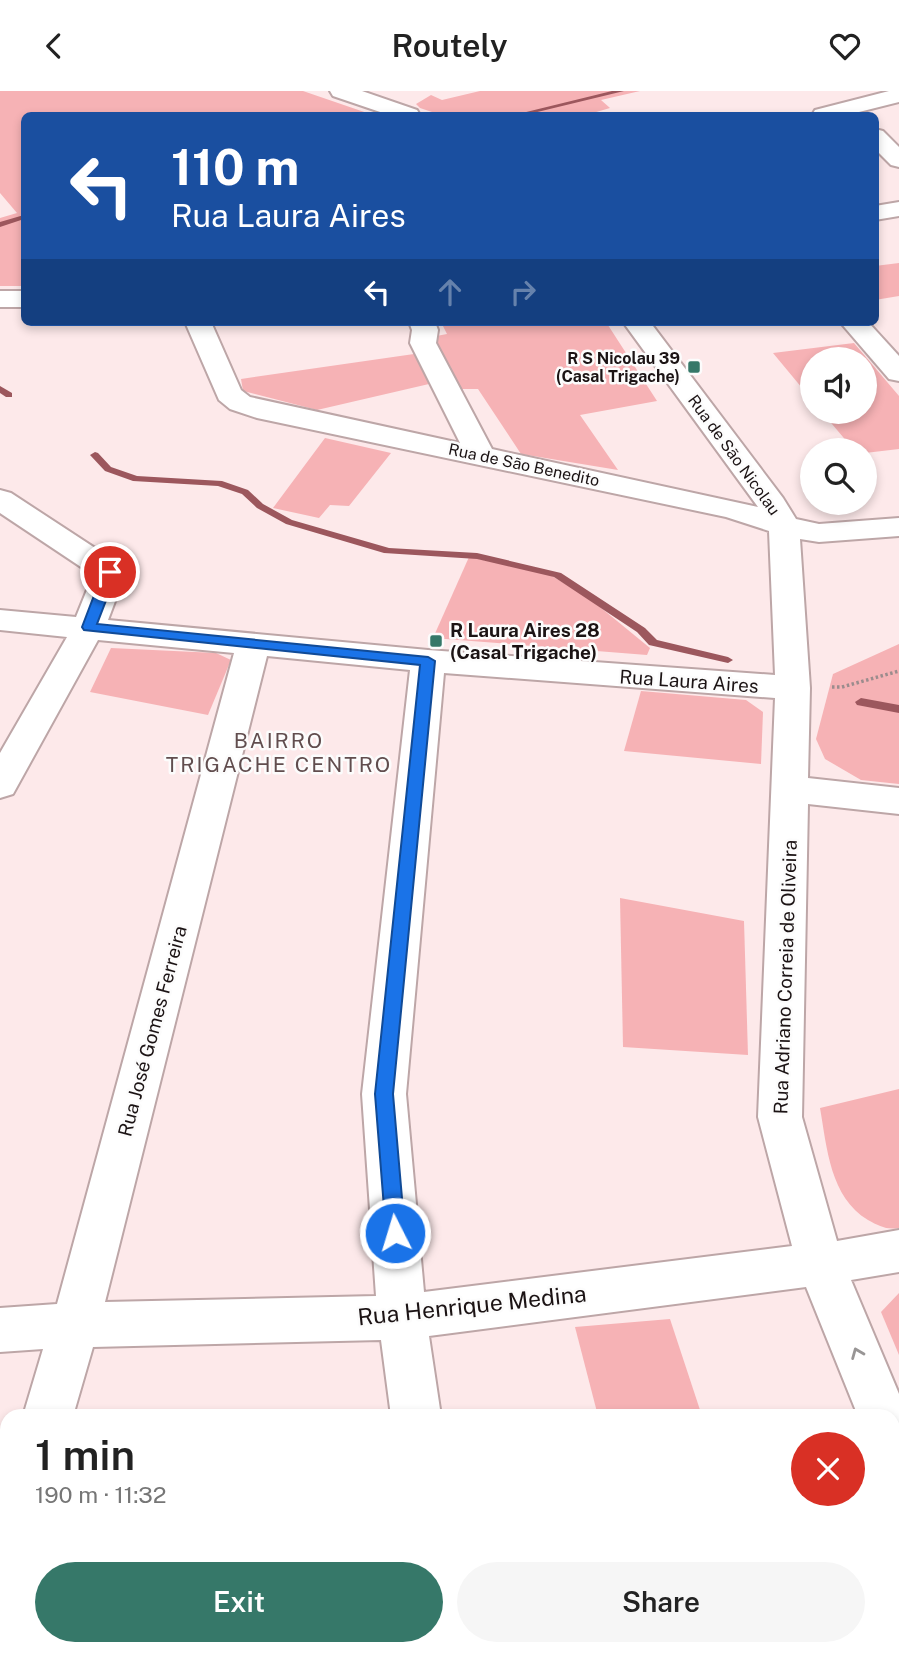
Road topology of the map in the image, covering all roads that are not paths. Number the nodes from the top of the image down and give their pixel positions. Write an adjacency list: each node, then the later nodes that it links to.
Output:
1 (341, 91): 3 (street)
2 (899, 95): 4 (street)
3 (407, 105)
4 (850, 112)
5 (879, 140): 6 (street)
6 (899, 160)
7 (899, 209): 8 (street)
8 (879, 212)
9 (0, 299): 10 (street)
10 (21, 299)
11 (200, 326): 16 (street, Rua de São Benedito)
12 (424, 326): 16 (street)
13 (639, 326): 18 (street, Rua de São Nicolau)
14 (857, 326): 15 (street)
15 (899, 373)
16 (481, 456): 18 (street, Rua de São Benedito)
17 (0, 499): 21 (street)
18 (784, 526): 19 (street, Rua de São Benedito); 24 (street, Rua de São Nicolau)
19 (899, 527)
20 (0, 620): 21 (street, Rua Laura Aires)
21 (89, 627): 22 (street, Rua Laura Aires); 25 (street)
22 (253, 645): 23 (street, Rua Laura Aires); 31 (street, Rua José Gomes Ferreira)
23 (428, 661): 24 (street, Rua Laura Aires); 30 (street)
24 (793, 688): 26 (street, Rua Adriano Correia de Oliveira)
25 (0, 785)
26 (790, 789): 27 (street); 29 (street, Rua Adriano Correia de Oliveira)
27 (899, 801)
28 (899, 1251): 29 (street, Rua Henrique Medina)
29 (820, 1263): 30 (street, Rua Henrique Medina); 35 (street, Rua Adriano Correia de Oliveira, one-way to 29)
30 (402, 1317): 31 (street, Rua Henrique Medina); 34 (street)
31 (75, 1325): 32 (street, Rua Henrique Medina); 33 (street, Rua José Gomes Ferreira)
32 (0, 1329)
33 (50, 1409)
34 (415, 1409)
35 (880, 1409)

